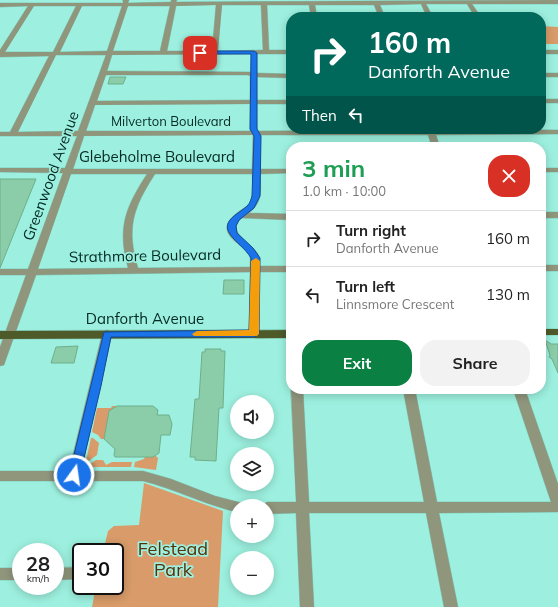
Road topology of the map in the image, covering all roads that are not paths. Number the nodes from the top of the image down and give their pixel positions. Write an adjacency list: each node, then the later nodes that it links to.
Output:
1 (18, 2): 15 (street); 16 (street)
2 (126, 2): 3 (street); 9 (street); 26 (street, Greenwood Avenue)
3 (173, 2): 10 (street); 27 (street)
4 (285, 2): 11 (street); 12 (street)
5 (344, 2): 12 (street); 13 (street)
6 (406, 2): 13 (street); 14 (street)
7 (467, 2): 8 (street); 14 (street); 20 (street)
8 (558, 2)
9 (78, 3): 16 (street); 25 (street)
10 (224, 3): 11 (street); 28 (street)
11 (264, 4): 21 (street)
12 (312, 4): 17 (street)
13 (377, 4): 18 (street)
14 (423, 4): 19 (street)
15 (0, 5)
16 (32, 5): 30 (street)
17 (313, 12)
18 (380, 12)
19 (427, 12)
20 (474, 12)
21 (266, 52): 22 (street); 29 (street)
22 (286, 52)
23 (546, 52): 24 (street)
24 (558, 52)
25 (55, 53): 26 (street); 30 (street); 47 (street)
26 (110, 53): 27 (street); 31 (street, Greenwood Avenue)
27 (163, 53): 28 (street)
28 (215, 53): 29 (street)
29 (254, 53): 32 (street)
30 (0, 54)
31 (103, 73): 32 (street); 40 (street, Greenwood Avenue)
32 (254, 74): 35 (street); 38 (street)
33 (546, 75): 34 (street)
34 (558, 75)
35 (286, 76)
36 (546, 101): 37 (street)
37 (558, 101)
38 (253, 102): 39 (street); 40 (street); 44 (street)
39 (286, 102)
40 (92, 103): 43 (street, Greenwood Avenue)
41 (546, 132): 42 (street, Milverton Boulevard)
42 (558, 132)
43 (82, 133): 44 (street, Milverton Boulevard); 47 (street, Milverton Boulevard); 53 (street, Greenwood Avenue)
44 (255, 133): 45 (street, Milverton Boulevard); 51 (street)
45 (286, 133)
46 (0, 134): 47 (street, Milverton Boulevard)
47 (13, 134)
48 (0, 170): 53 (street, Glebeholme Boulevard)
49 (546, 170): 50 (street)
50 (558, 170)
51 (256, 171): 52 (street, Glebeholme Boulevard); 54 (street, Glebeholme Boulevard); 55 (street)
52 (286, 171)
53 (68, 172): 54 (street, Glebeholme Boulevard); 65 (street, Greenwood Avenue)
54 (152, 172): 63 (street)
55 (239, 215): 58 (street); 62 (street)
56 (546, 215): 57 (street)
57 (558, 215)
58 (286, 216)
59 (546, 268): 60 (street)
60 (558, 268)
61 (286, 269): 62 (street, Strathmore Boulevard)
62 (255, 270): 63 (street, Strathmore Boulevard); 69 (street)
63 (134, 271): 65 (street, Strathmore Boulevard)
64 (0, 272): 65 (street, Strathmore Boulevard)
65 (33, 272): 71 (street, Greenwood Avenue)
66 (546, 332): 67 (main road)
67 (558, 332)
68 (107, 334): 69 (main road, Danforth Avenue); 71 (main road, Danforth Avenue); 76 (street)
69 (254, 334): 70 (main road, Danforth Avenue)
70 (286, 334)
71 (5, 335): 72 (street, Greenwood Avenue)
72 (0, 362)
73 (297, 394): 82 (street)
74 (410, 394): 83 (street)
75 (521, 394): 78 (street)
76 (74, 475): 77 (street); 79 (street)
77 (0, 476)
78 (558, 502)
79 (230, 505)
80 (558, 507): 83 (street)
81 (274, 508): 82 (street)
82 (302, 508): 83 (street); 86 (street)
83 (432, 508): 87 (street)
84 (0, 574): 85 (street)
85 (12, 574)
86 (307, 607)
87 (452, 607)

